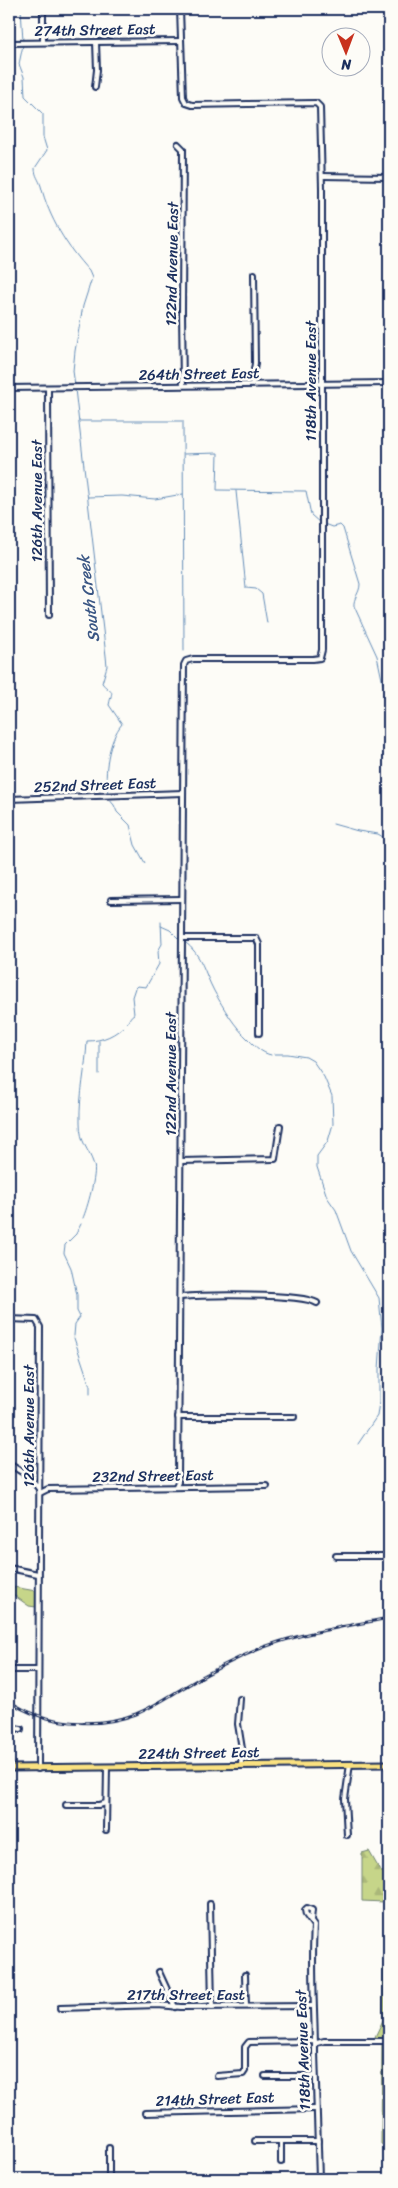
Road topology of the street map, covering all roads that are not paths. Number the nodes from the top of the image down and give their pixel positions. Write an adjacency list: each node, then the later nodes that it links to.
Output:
1 (43, 9): 4 (street)
2 (180, 9): 3 (street)
3 (181, 40): 5 (street, 274th Street East); 12 (street, 118th Avenue East)
4 (44, 42): 5 (street, 274th Street East); 6 (street, 274th Street East)
5 (96, 42): 7 (street)
6 (9, 43)
7 (95, 87)
8 (389, 128): 10 (street)
9 (178, 144): 18 (street, 122nd Avenue East)
10 (389, 167)
11 (389, 171): 13 (street)
12 (322, 176): 13 (street); 15 (street, 118th Avenue East)
13 (389, 177)
14 (254, 274): 17 (street)
15 (322, 383): 16 (street, 264th Street East); 17 (street, 264th Street East); 22 (street, 118th Avenue East)
16 (389, 383)
17 (252, 384): 18 (street, 264th Street East)
18 (184, 385): 20 (street, 264th Street East)
19 (9, 388): 20 (street, 264th Street East)
20 (48, 388): 21 (street, 126th Avenue East)
21 (49, 615)
22 (186, 661): 23 (street, 122nd Avenue East)
23 (183, 793): 24 (street, 252nd Street East); 25 (street, 122nd Avenue East)
24 (9, 799)
25 (182, 899): 26 (street); 27 (street, 122nd Avenue East)
26 (111, 900)
27 (182, 938): 28 (street); 30 (street, 122nd Avenue East)
28 (260, 1033)
29 (280, 1126): 30 (street)
30 (181, 1161): 31 (street, 122nd Avenue East)
31 (180, 1297): 32 (street); 34 (street, 122nd Avenue East)
32 (317, 1303)
33 (9, 1319): 39 (street, 126th Avenue East)
34 (178, 1417): 35 (street); 37 (street, 122nd Avenue East)
35 (294, 1417)
36 (9, 1464): 39 (street)
37 (176, 1486): 38 (street, 232nd Street East); 39 (street, 232nd Street East)
38 (268, 1486)
39 (40, 1493): 43 (street, 126th Avenue East)
40 (336, 1556): 41 (street)
41 (389, 1556)
42 (9, 1568): 43 (street)
43 (38, 1574): 45 (street, 126th Avenue East)
44 (9, 1670): 45 (street)
45 (38, 1670): 54 (street, 126th Avenue East)
46 (240, 1699): 51 (street)
47 (9, 1727): 48 (street)
48 (21, 1729)
49 (350, 1764): 50 (main road, 224th Street East); 51 (main road, 224th Street East); 58 (street)
50 (389, 1764)
51 (241, 1765): 52 (main road, 224th Street East)
52 (107, 1767): 54 (main road, 224th Street East); 55 (street)
53 (9, 1768): 54 (main road, 224th Street East)
54 (38, 1769)
55 (106, 1802): 56 (street); 57 (street)
56 (66, 1805)
57 (106, 1830)
58 (347, 1835)
59 (210, 1904): 66 (street)
60 (311, 1921): 64 (street, 118th Avenue East)
61 (159, 1972): 65 (street)
62 (245, 1975): 63 (street)
63 (246, 2006): 64 (street, 217th Street East); 66 (street, 217th Street East)
64 (313, 2006): 69 (street, 118th Avenue East)
65 (175, 2007): 66 (street, 217th Street East); 67 (street, 217th Street East)
66 (212, 2007)
67 (60, 2008)
68 (389, 2041): 69 (street)
69 (317, 2044): 70 (street); 72 (street, 118th Avenue East)
70 (217, 2076)
71 (265, 2076): 72 (street)
72 (315, 2076): 73 (street, 118th Avenue East)
73 (316, 2109): 74 (street, 214th Street East); 76 (street, 118th Avenue East)
74 (145, 2113)
75 (255, 2141): 77 (street)
76 (318, 2141): 77 (street); 81 (street, 118th Avenue East)
77 (281, 2142): 79 (street)
78 (108, 2148): 80 (street)
79 (282, 2162)
80 (109, 2179)
81 (319, 2179)

